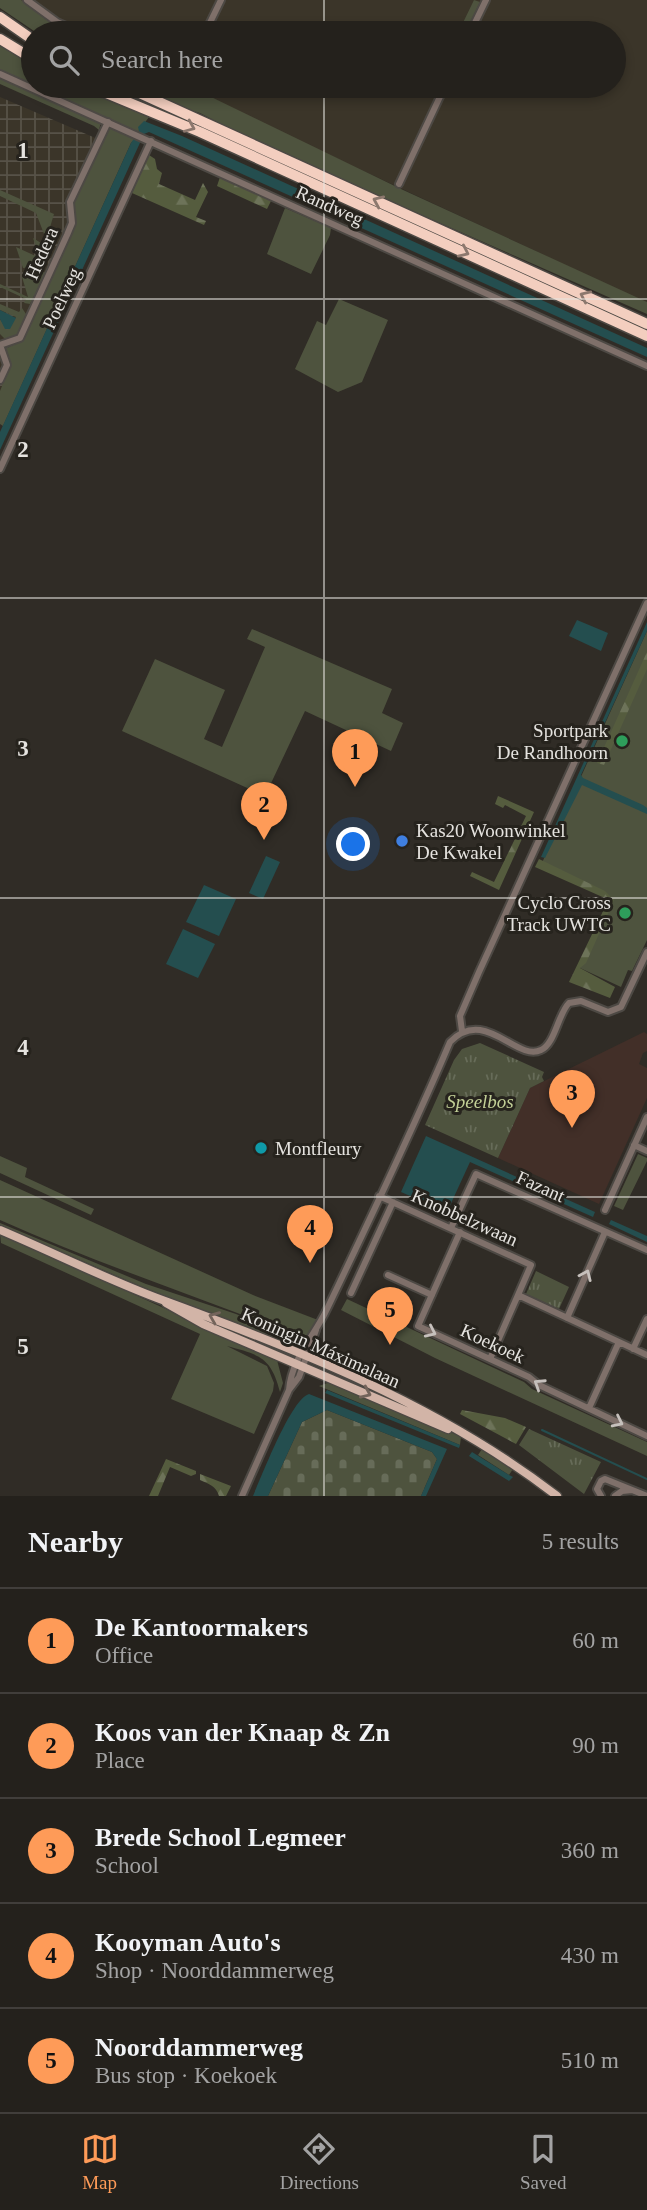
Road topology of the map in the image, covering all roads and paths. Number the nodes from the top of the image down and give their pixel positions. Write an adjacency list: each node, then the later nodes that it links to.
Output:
1 (27, 0): 5 (street)
2 (220, 0): 6 (street)
3 (485, 0): 7 (street)
4 (0, 17): 8 (highway)
5 (56, 21)
6 (210, 21)
7 (475, 21)
8 (21, 32)
9 (0, 38): 10 (highway)
10 (21, 51)
11 (0, 74): 12 (street, Randweg)
12 (21, 83)
13 (55, 98): 17 (street, Randweg)
14 (118, 98): 21 (highway, one-way to 21)
15 (150, 98): 20 (highway, one-way to 15)
16 (439, 98): 19 (street)
17 (107, 121): 18 (street, Randweg); 22 (street, Hedera)
18 (149, 140): 23 (street, Randweg); 25 (street, Poelweg)
19 (399, 184)
20 (647, 324)
21 (647, 336)
22 (0, 345): 24 (street)
23 (647, 366)
24 (0, 380)
25 (0, 469)
26 (647, 603): 28 (street)
27 (647, 952): 28 (street)
28 (462, 1031): 32 (street)
29 (647, 1117): 30 (street)
30 (634, 1145): 31 (street); 34 (street)
31 (647, 1151)
32 (379, 1196): 33 (street, Knobbelzwaan); 49 (street)
33 (394, 1202): 35 (street, Knobbelzwaan); 41 (street)
34 (605, 1210)
35 (451, 1228): 37 (street, Knobbelzwaan); 38 (street, Fazant)
36 (0, 1230): 44 (main road, Koningin Máximalaan)
37 (460, 1232): 42 (street, Koekoek); 43 (street, Knobbelzwaan)
38 (605, 1232): 39 (street, Fazant); 45 (street, one-way to 38)
39 (647, 1250)
40 (388, 1275): 42 (street)
41 (351, 1293)
42 (432, 1295): 51 (street, Koekoek, one-way to 51)
43 (518, 1295): 45 (street); 51 (street)
44 (158, 1298): 49 (main road, Koningin Máximalaan, one-way to 44); 52 (main road, Koningin Máximalaan)
45 (567, 1318): 47 (street)
46 (647, 1319): 48 (street)
47 (620, 1342): 48 (street); 53 (street)
48 (633, 1349): 50 (street)
49 (304, 1355): 52 (street); 55 (main road, Koningin Máximalaan)
50 (647, 1355)
51 (490, 1359): 53 (street, Koekoek, one-way to 51)
52 (300, 1364): 55 (main road, Koningin Máximalaan, one-way to 55); 57 (street)
53 (589, 1408): 54 (street, Koekoek, one-way to 54)
54 (647, 1436)
55 (467, 1437): 58 (main road, Koningin Máximalaan)
56 (634, 1490): 59 (street); 60 (street); 61 (street)
57 (242, 1496)
58 (556, 1496)
59 (601, 1496)
60 (615, 1496)
61 (647, 1496)

